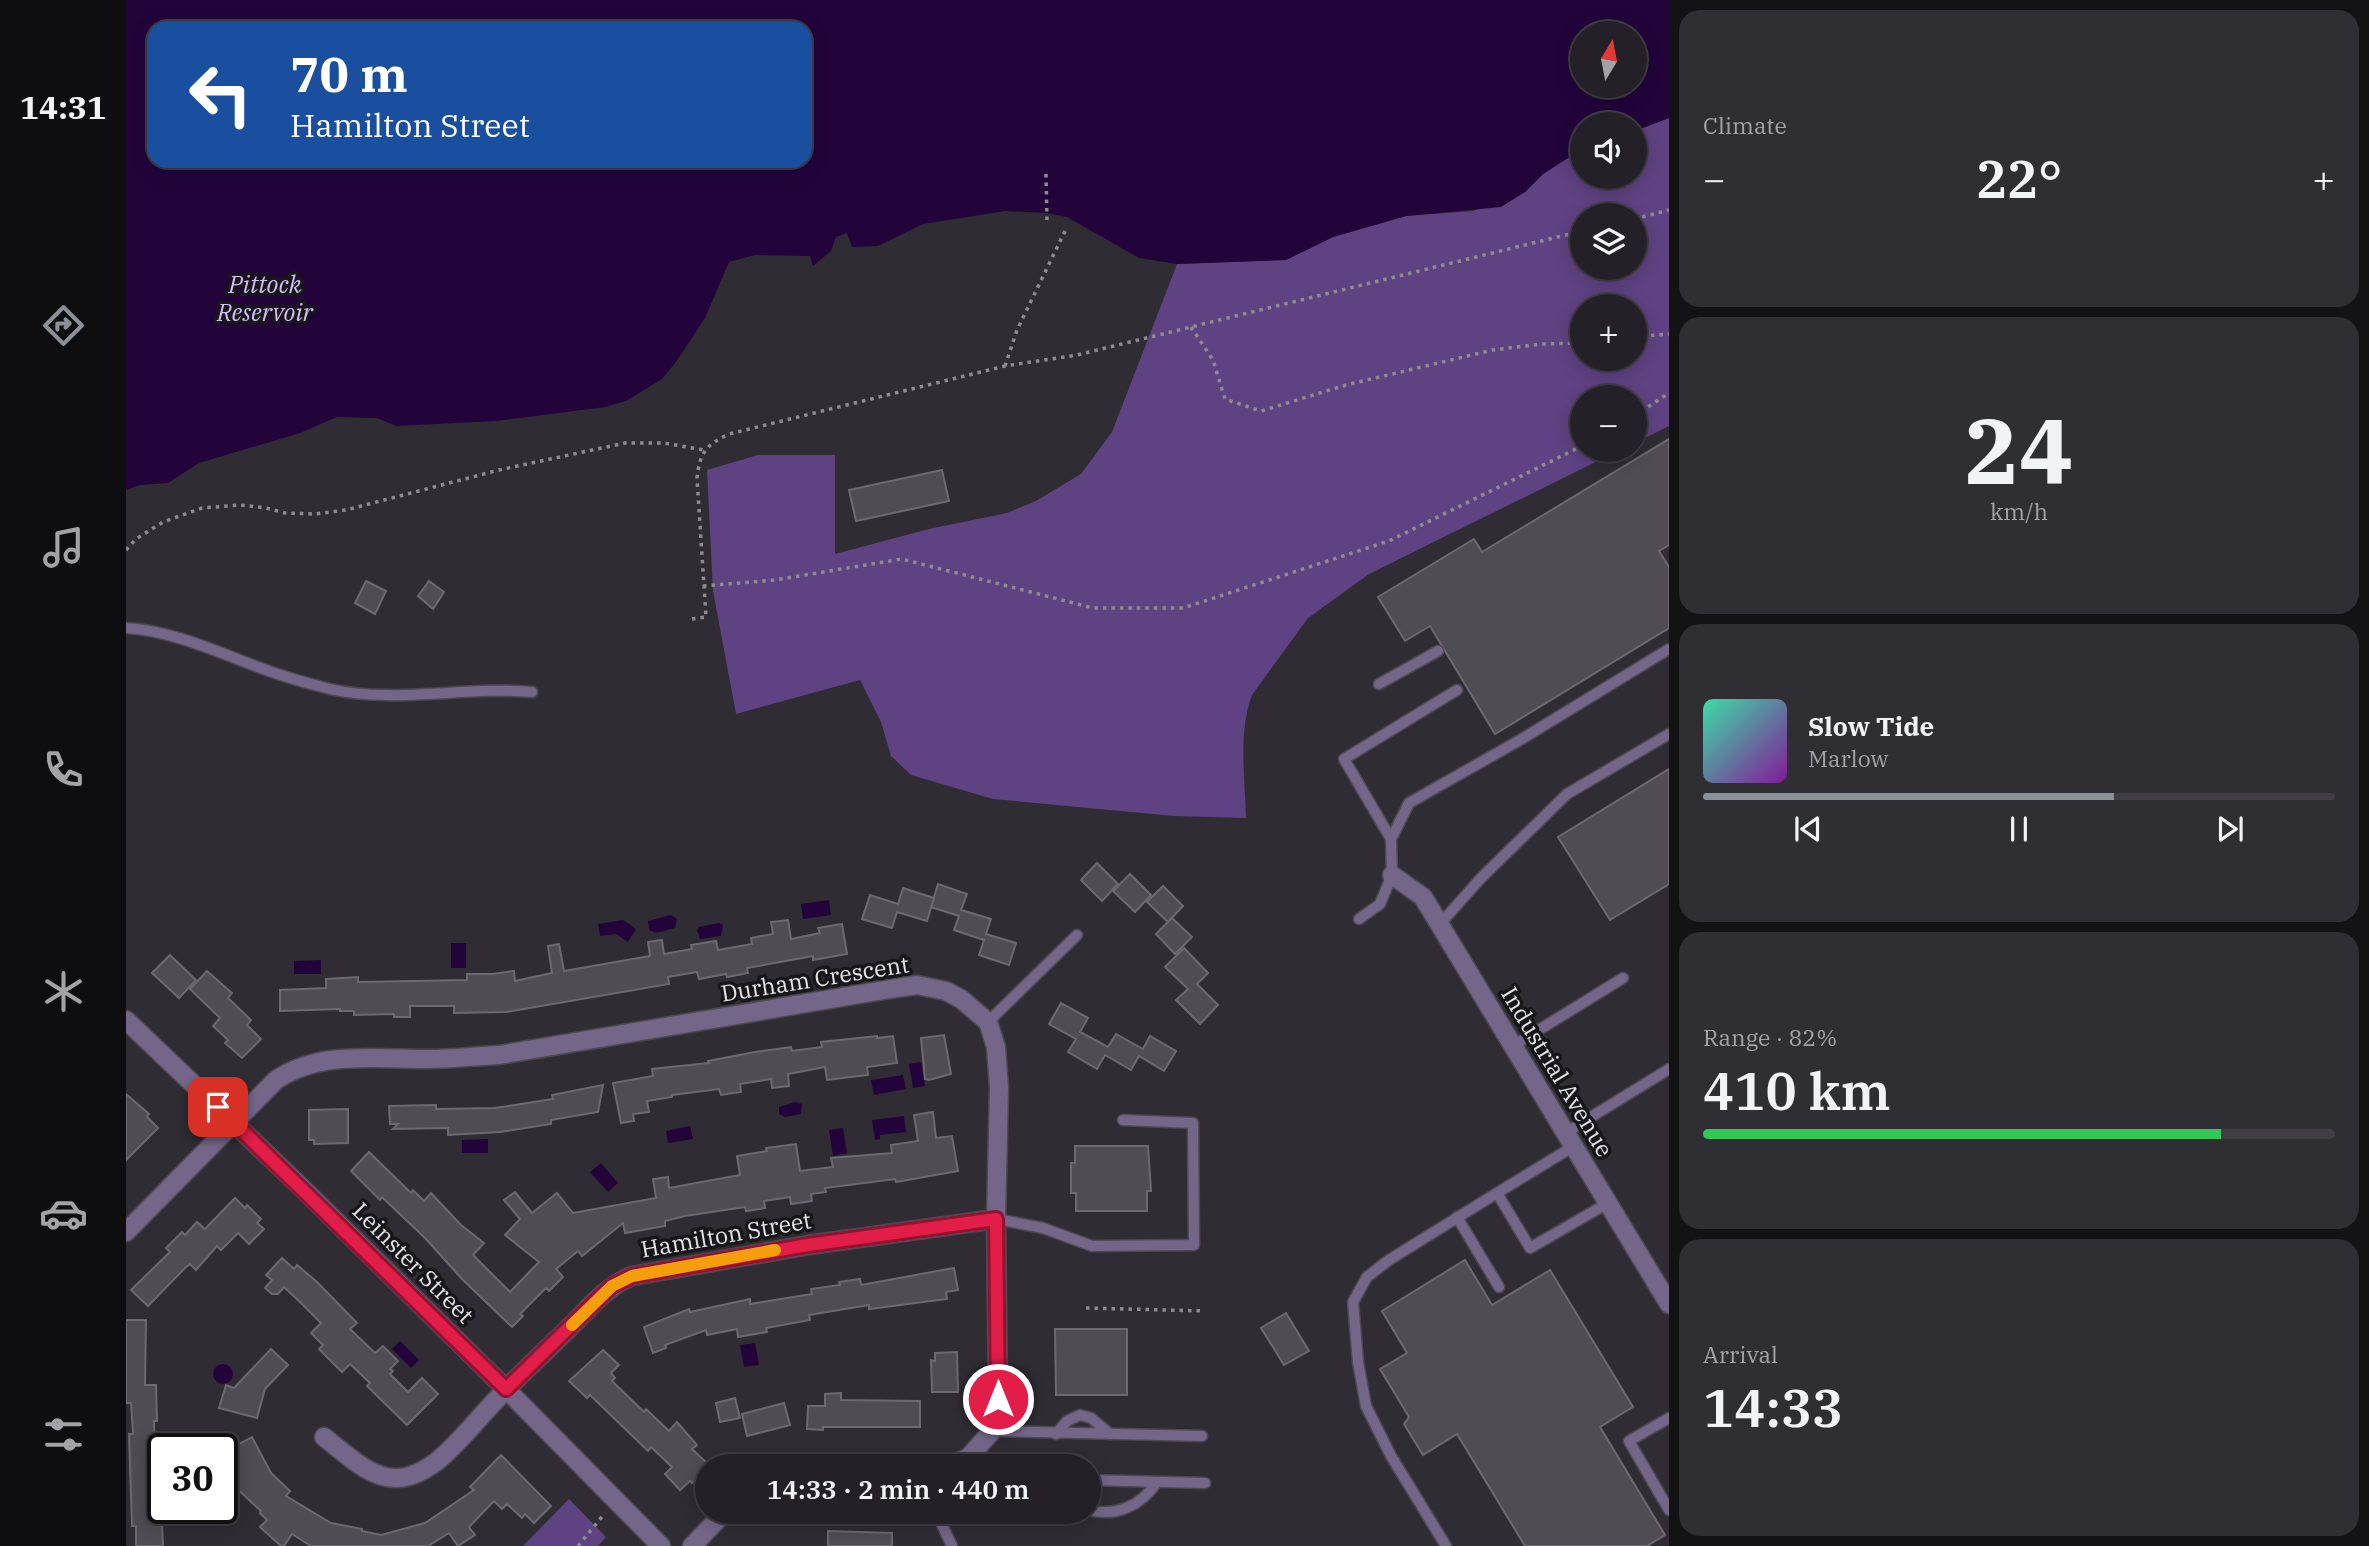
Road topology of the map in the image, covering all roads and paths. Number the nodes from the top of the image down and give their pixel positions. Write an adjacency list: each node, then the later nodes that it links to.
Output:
1 (1046, 174): 4 (path)
2 (1669, 210): 3 (path)
3 (1647, 216)
4 (1047, 221)
5 (1066, 229): 11 (path)
6 (1570, 235): 7 (path)
7 (1191, 327): 10 (path); 11 (path)
8 (1669, 334): 9 (path)
9 (1647, 336)
10 (1570, 343)
11 (1005, 366): 14 (path)
12 (1669, 393): 13 (path)
13 (1647, 407)
14 (704, 450): 16 (path); 17 (path)
15 (1570, 452): 17 (path)
16 (126, 550)
17 (703, 586): 18 (path)
18 (692, 619)
19 (126, 628): 24 (lane)
20 (1669, 649): 26 (lane)
21 (1438, 651): 22 (lane)
22 (1379, 684)
23 (1457, 691): 26 (lane)
24 (532, 692)
25 (1669, 734): 29 (lane)
26 (1391, 839): 27 (lane)
27 (1392, 875): 28 (lane); 29 (street, Industrial Avenue)
28 (1359, 919)
29 (1440, 924): 34 (street, Industrial Avenue)
30 (1077, 935): 33 (lane)
31 (1623, 978): 34 (lane)
32 (126, 1020): 37 (street, Leinster Street)
33 (988, 1022): 37 (street, Durham Crescent); 42 (street)
34 (1513, 1046): 38 (street, Industrial Avenue)
35 (1669, 1069): 38 (lane)
36 (1123, 1120): 42 (lane)
37 (235, 1122): 43 (street, Durham Crescent); 48 (street, Leinster Street)
38 (1569, 1139): 39 (lane); 40 (street, Industrial Avenue)
39 (1497, 1193): 40 (lane); 41 (lane)
40 (1608, 1203): 45 (street, Industrial Avenue)
41 (1457, 1217): 44 (lane); 68 (lane)
42 (996, 1219): 48 (street, Hamilton Street); 50 (street)
43 (126, 1232)
44 (1499, 1287)
45 (1669, 1304)
46 (1086, 1308): 47 (path)
47 (1205, 1311)
48 (506, 1389): 54 (street, Hamilton Street); 59 (street, Leinster Street)
49 (1669, 1418): 60 (lane)
50 (992, 1431): 51 (lane); 55 (street)
51 (1056, 1434): 52 (lane); 52 (lane)
52 (1110, 1434): 53 (lane)
53 (1202, 1436)
54 (324, 1437)
55 (979, 1454)
56 (1101, 1480): 57 (lane)
57 (1157, 1482): 58 (lane); 61 (lane)
58 (1205, 1483)
59 (615, 1500): 64 (path); 65 (street, Leinster Street)
60 (1669, 1510)
61 (1101, 1512)
62 (713, 1524): 66 (street)
63 (942, 1524): 67 (lane)
64 (578, 1546)
65 (661, 1546)
66 (692, 1546)
67 (953, 1546)
68 (1446, 1546)

